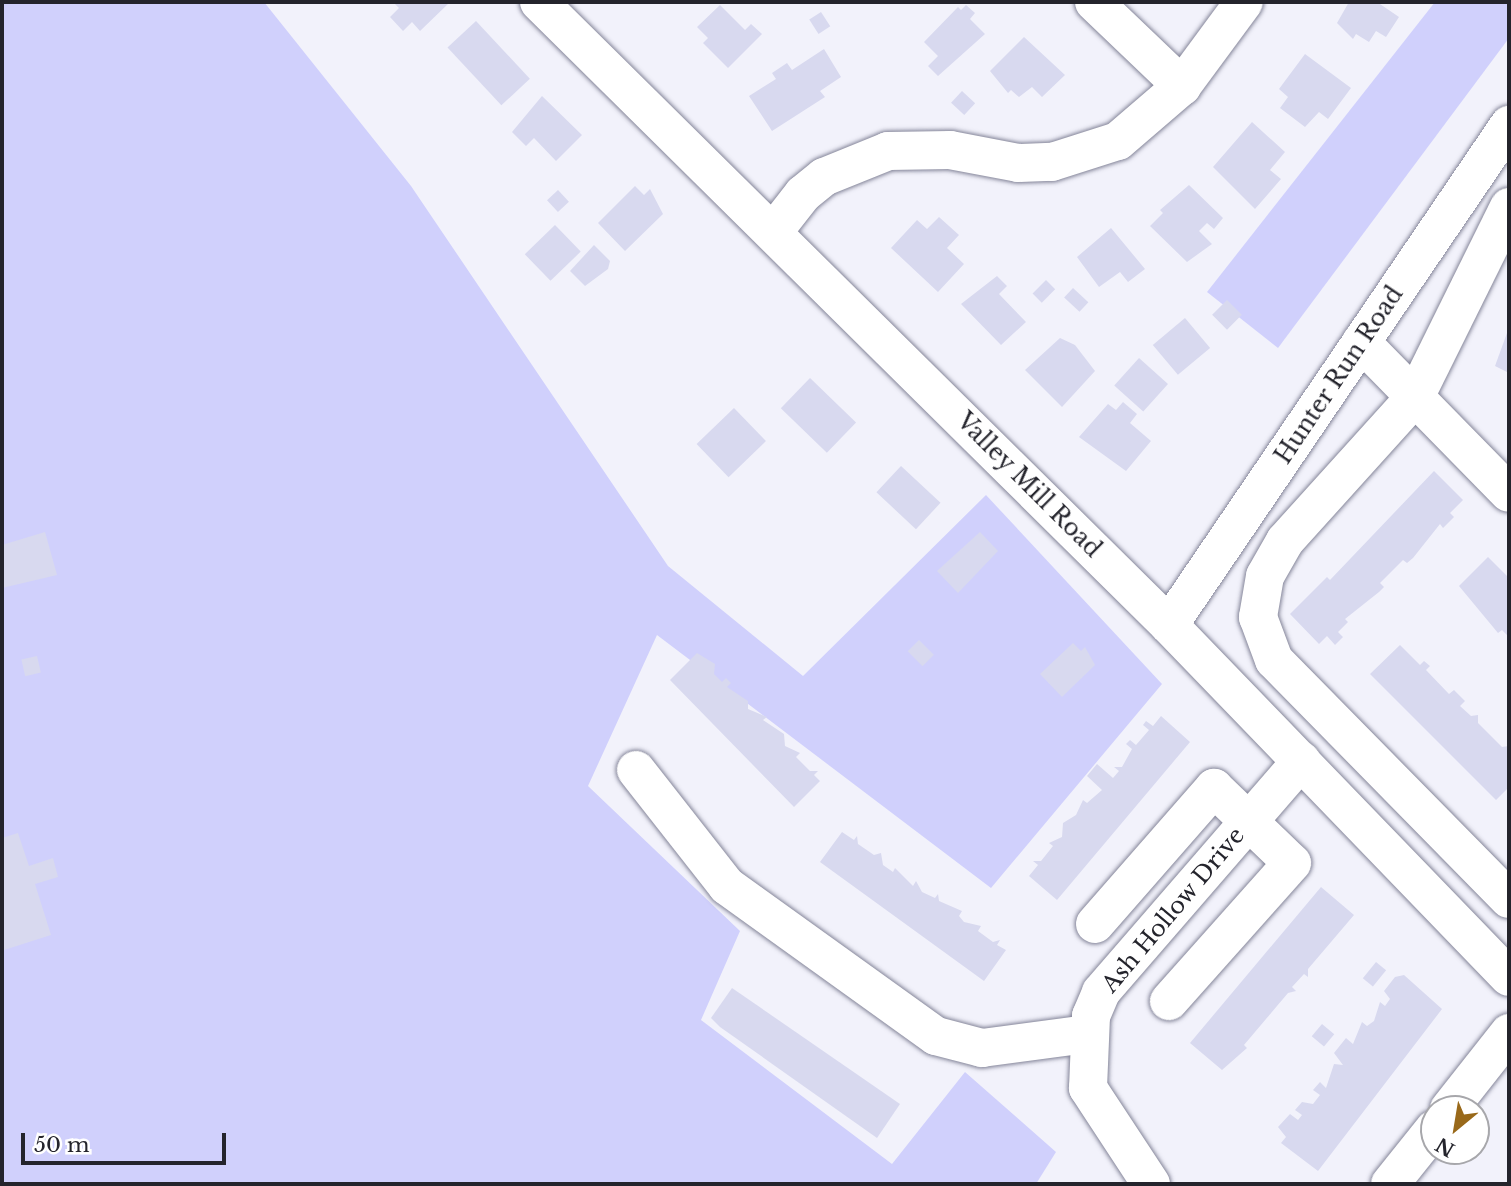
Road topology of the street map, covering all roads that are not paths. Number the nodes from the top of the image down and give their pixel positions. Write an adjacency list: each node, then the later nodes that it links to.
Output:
1 (539, 2): 7 (street, Valley Mill Road)
2 (1094, 2): 4 (street)
3 (1244, 2): 4 (street)
4 (1182, 86): 7 (street)
5 (1509, 125): 8 (street, Hunter Run Road)
6 (1509, 207): 9 (street)
7 (774, 232): 11 (street, Valley Mill Road)
8 (1361, 342): 9 (street); 11 (street, Hunter Run Road)
9 (1415, 397): 10 (street); 15 (street)
10 (1509, 493)
11 (1170, 625): 12 (street, Valley Mill Road)
12 (1301, 761): 14 (street, Ash Hollow Drive); 17 (street, Valley Mill Road)
13 (636, 769): 20 (street)
14 (1249, 820): 16 (street); 18 (street); 20 (street, Ash Hollow Drive)
15 (1509, 899)
16 (1095, 924)
17 (1509, 977)
18 (1169, 1001)
19 (1509, 1033): 21 (street)
20 (1087, 1034): 23 (street, Ash Hollow Drive)
21 (1460, 1095)
22 (1420, 1146): 24 (street)
23 (1151, 1184)
24 (1390, 1184)

